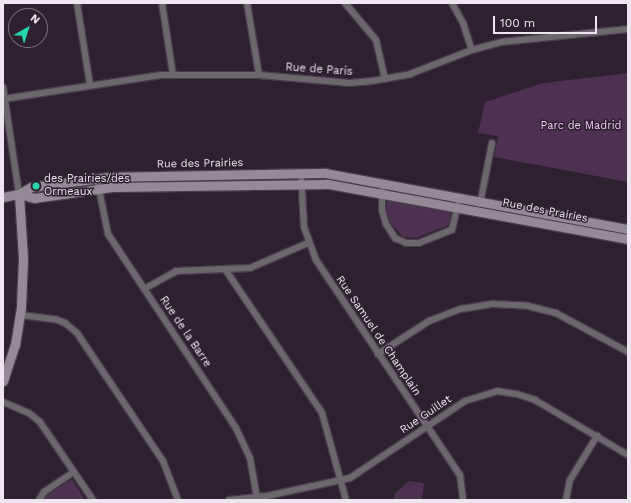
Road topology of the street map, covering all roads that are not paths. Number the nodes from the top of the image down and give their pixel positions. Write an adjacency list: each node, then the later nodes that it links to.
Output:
1 (77, 3): 11 (street)
2 (162, 3): 8 (street)
3 (247, 3): 9 (street)
4 (345, 3): 10 (street)
5 (452, 3): 7 (street)
6 (628, 29): 7 (street, Rue de Paris)
7 (472, 50): 10 (street, Rue de Paris)
8 (173, 74): 9 (street, Rue de Paris); 11 (street, Rue de Paris)
9 (259, 75): 10 (street, Rue de Paris)
10 (385, 79)
11 (90, 85): 13 (street, Rue de Paris)
12 (3, 87): 13 (street)
13 (4, 99): 21 (street)
14 (492, 143): 24 (street)
15 (300, 173): 16 (street, Rue des Prairies); 17 (street, Rue Samuel de Champlain); 18 (street, Rue des Prairies)
16 (96, 178): 19 (street, Rue de la Barre); 21 (street, Rue des Prairies)
17 (301, 184): 19 (street, Rue des Prairies); 20 (street, Rue des Prairies); 29 (street, Rue Samuel de Champlain)
18 (383, 184): 20 (street); 23 (street, Rue des Prairies)
19 (97, 189): 21 (street, Rue des Prairies); 31 (street, Rue de la Barre)
20 (382, 193): 25 (street, Rue des Prairies); 25 (street)
21 (19, 194): 22 (street, Rue des Prairies); 32 (street)
22 (3, 197)
23 (460, 198): 24 (street, Rue des Prairies); 25 (street)
24 (480, 202): 26 (street); 27 (street, Rue des Prairies)
25 (457, 207): 26 (street, Rue des Prairies)
26 (478, 211): 28 (street, Rue des Prairies)
27 (628, 230)
28 (628, 239)
29 (308, 243): 30 (street); 34 (street, Rue Samuel de Champlain)
30 (225, 269): 31 (street); 41 (street)
31 (144, 289): 42 (street, Rue de la Barre)
32 (20, 315): 35 (street); 45 (street)
33 (628, 352): 34 (street)
34 (378, 354): 37 (street, Rue Samuel de Champlain)
35 (3, 381)
36 (3, 402): 40 (street)
37 (428, 426): 38 (street, Rue Guillet); 41 (street, Rue Guillet); 48 (street, Rue Samuel de Champlain)
38 (597, 436): 39 (street, Rue Guillet); 49 (street)
39 (628, 455)
40 (74, 472): 43 (street); 44 (street)
41 (342, 480): 42 (street, Rue Guillet); 47 (street)
42 (257, 498): 46 (street, Rue Guillet)
43 (39, 500)
44 (93, 500)
45 (178, 500)
46 (229, 500)
47 (346, 500)
48 (463, 500)
49 (566, 500)

